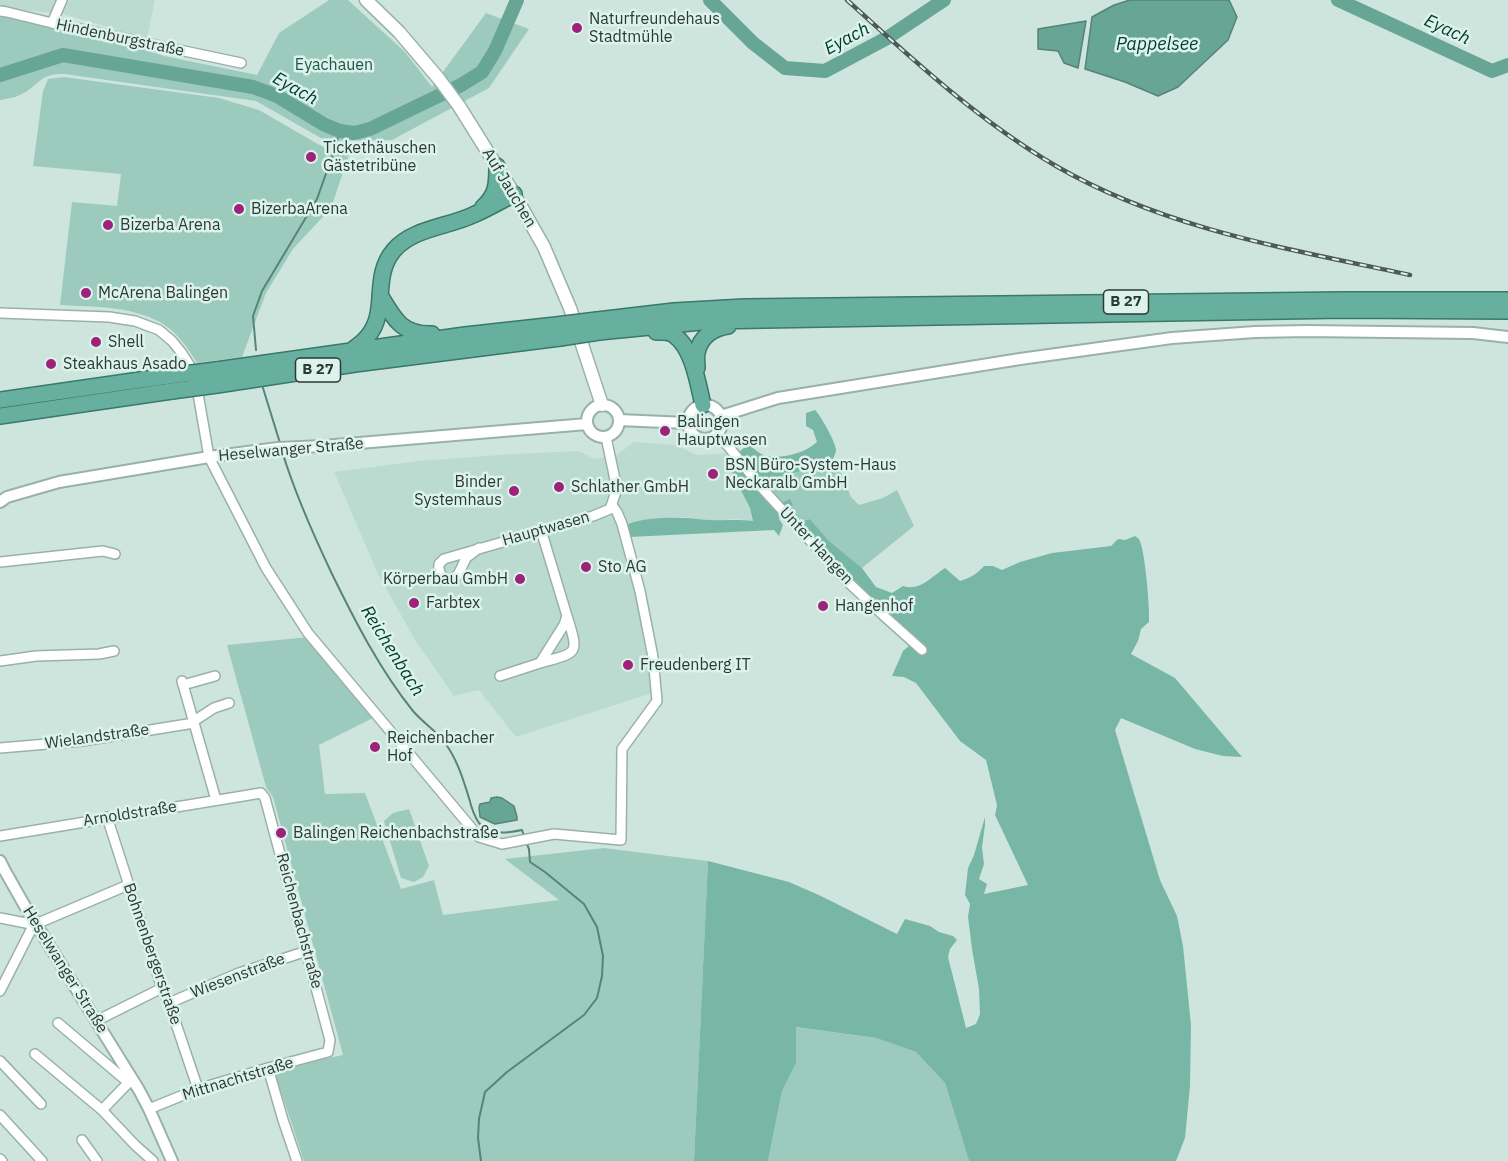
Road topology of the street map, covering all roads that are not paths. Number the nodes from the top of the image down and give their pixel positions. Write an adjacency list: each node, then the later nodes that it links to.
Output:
1 (62, 0): 4 (street)
2 (366, 0): 6 (main road, Auf Jauchen)
3 (0, 11): 4 (street, Hindenburgstraße)
4 (52, 23): 5 (street, Hindenburgstraße)
5 (240, 63)
6 (497, 166): 7 (main road, Auf Jauchen); 8 (highway)
7 (514, 194): 8 (highway); 24 (main road, Auf Jauchen)
8 (472, 216): 9 (highway)
9 (380, 296): 17 (highway); 19 (highway)
10 (1508, 300): 14 (highway, B 27)
11 (1508, 311): 13 (highway, B 27)
12 (0, 313): 33 (street)
13 (764, 320): 15 (highway, B 27); 20 (highway)
14 (598, 326): 15 (highway, B 27); 16 (highway, B 27, bridge)
15 (617, 331): 20 (highway)
16 (558, 332): 17 (highway, B 27); 21 (highway, B 27)
17 (465, 335): 19 (highway, B 27)
18 (1508, 337): 27 (street)
19 (351, 351): 21 (highway, B 27)
20 (696, 377): 25 (highway)
21 (216, 378): 22 (highway, B 27, bridge)
22 (170, 384): 23 (highway, B 27); 26 (highway, B 27)
23 (0, 400)
24 (602, 405): 28 (street); 30 (street)
25 (703, 405): 27 (street); 29 (street)
26 (0, 416)
27 (721, 416): 31 (street)
28 (619, 420): 29 (street); 32 (street)
29 (687, 423): 31 (street)
30 (587, 424): 32 (street); 33 (street, Heselwanger Straße)
31 (717, 435): 41 (street, Unter Hangen)
32 (606, 437): 35 (street)
33 (209, 457): 34 (street, Heselwanger Straße); 35 (street)
34 (0, 502)
35 (612, 504): 36 (street, Hauptwasen)
36 (541, 530): 37 (street, Hauptwasen); 40 (street)
37 (479, 548)
38 (115, 554): 39 (street)
39 (0, 562)
40 (567, 616): 44 (street); 44 (street)
41 (922, 650)
42 (114, 651): 43 (street)
43 (0, 661)
44 (540, 663): 46 (street)
45 (215, 676): 48 (street)
46 (500, 676)
47 (229, 704): 48 (street)
48 (194, 722): 49 (street, Wielandstraße); 51 (street)
49 (0, 748)
50 (261, 793): 51 (street, Arnoldstraße); 58 (street, Reichenbachstraße)
51 (216, 800): 52 (street, Arnoldstraße)
52 (107, 817): 53 (street, Arnoldstraße); 55 (street, Bohnenbergerstraße)
53 (0, 836)
54 (0, 861): 57 (street, Heselwanger Straße)
55 (128, 885): 57 (street); 60 (street, Bohnenbergerstraße)
56 (0, 918): 57 (street)
57 (36, 924): 59 (street); 62 (street, Heselwanger Straße)
58 (307, 951): 61 (street, Wiesenstraße); 64 (street, Reichenbachstraße)
59 (1, 988)
60 (162, 988): 61 (street, Bohnenbergerstraße); 62 (street)
61 (169, 1004): 69 (street, Bohnenbergerstraße)
62 (96, 1021): 68 (street, Heselwanger Straße)
63 (58, 1023): 68 (street)
64 (328, 1052): 67 (street, Mittnachtstraße)
65 (34, 1053): 72 (street)
66 (0, 1061): 70 (street)
67 (268, 1068): 69 (street, Mittnachtstraße); 79 (street)
68 (130, 1081): 71 (street, Heselwanger Straße); 72 (street)
69 (198, 1089): 71 (street, Mittnachtstraße)
70 (41, 1104)
71 (149, 1109): 78 (street, Heselwanger Straße)
72 (102, 1110): 77 (street)
73 (0, 1115): 75 (street)
74 (82, 1140): 76 (street)
75 (42, 1161)
76 (97, 1161)
77 (153, 1161)
78 (172, 1161)
79 (297, 1161)

